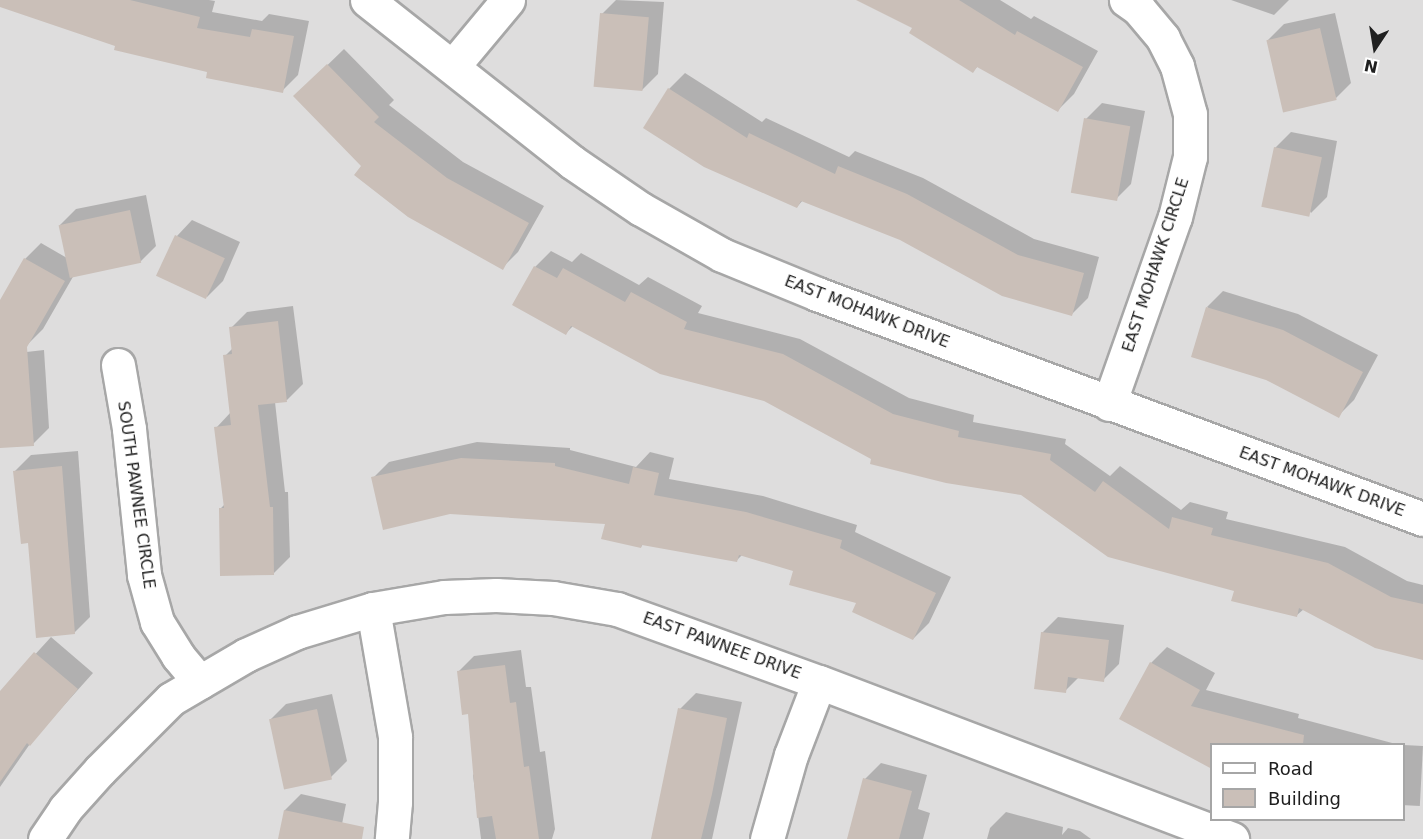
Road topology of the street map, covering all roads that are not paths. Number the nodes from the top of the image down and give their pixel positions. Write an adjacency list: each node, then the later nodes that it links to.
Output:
1 (367, 0): 4 (street, EAST MOHAWK DRIVE)
2 (508, 0): 4 (street)
3 (1126, 0): 6 (street, EAST MOHAWK CIRCLE)
4 (453, 66): 6 (street, EAST MOHAWK DRIVE)
5 (118, 365): 9 (street, SOUTH PAWNEE CIRCLE)
6 (1109, 404): 7 (street, EAST MOHAWK DRIVE)
7 (1423, 519)
8 (373, 609): 9 (street, EAST PAWNEE DRIVE); 10 (street, EAST PAWNEE DRIVE); 12 (street)
9 (200, 682): 11 (street, EAST PAWNEE DRIVE)
10 (819, 682): 13 (street); 14 (street, EAST PAWNEE DRIVE)
11 (45, 839)
12 (392, 839)
13 (767, 839)
14 (1232, 839)

